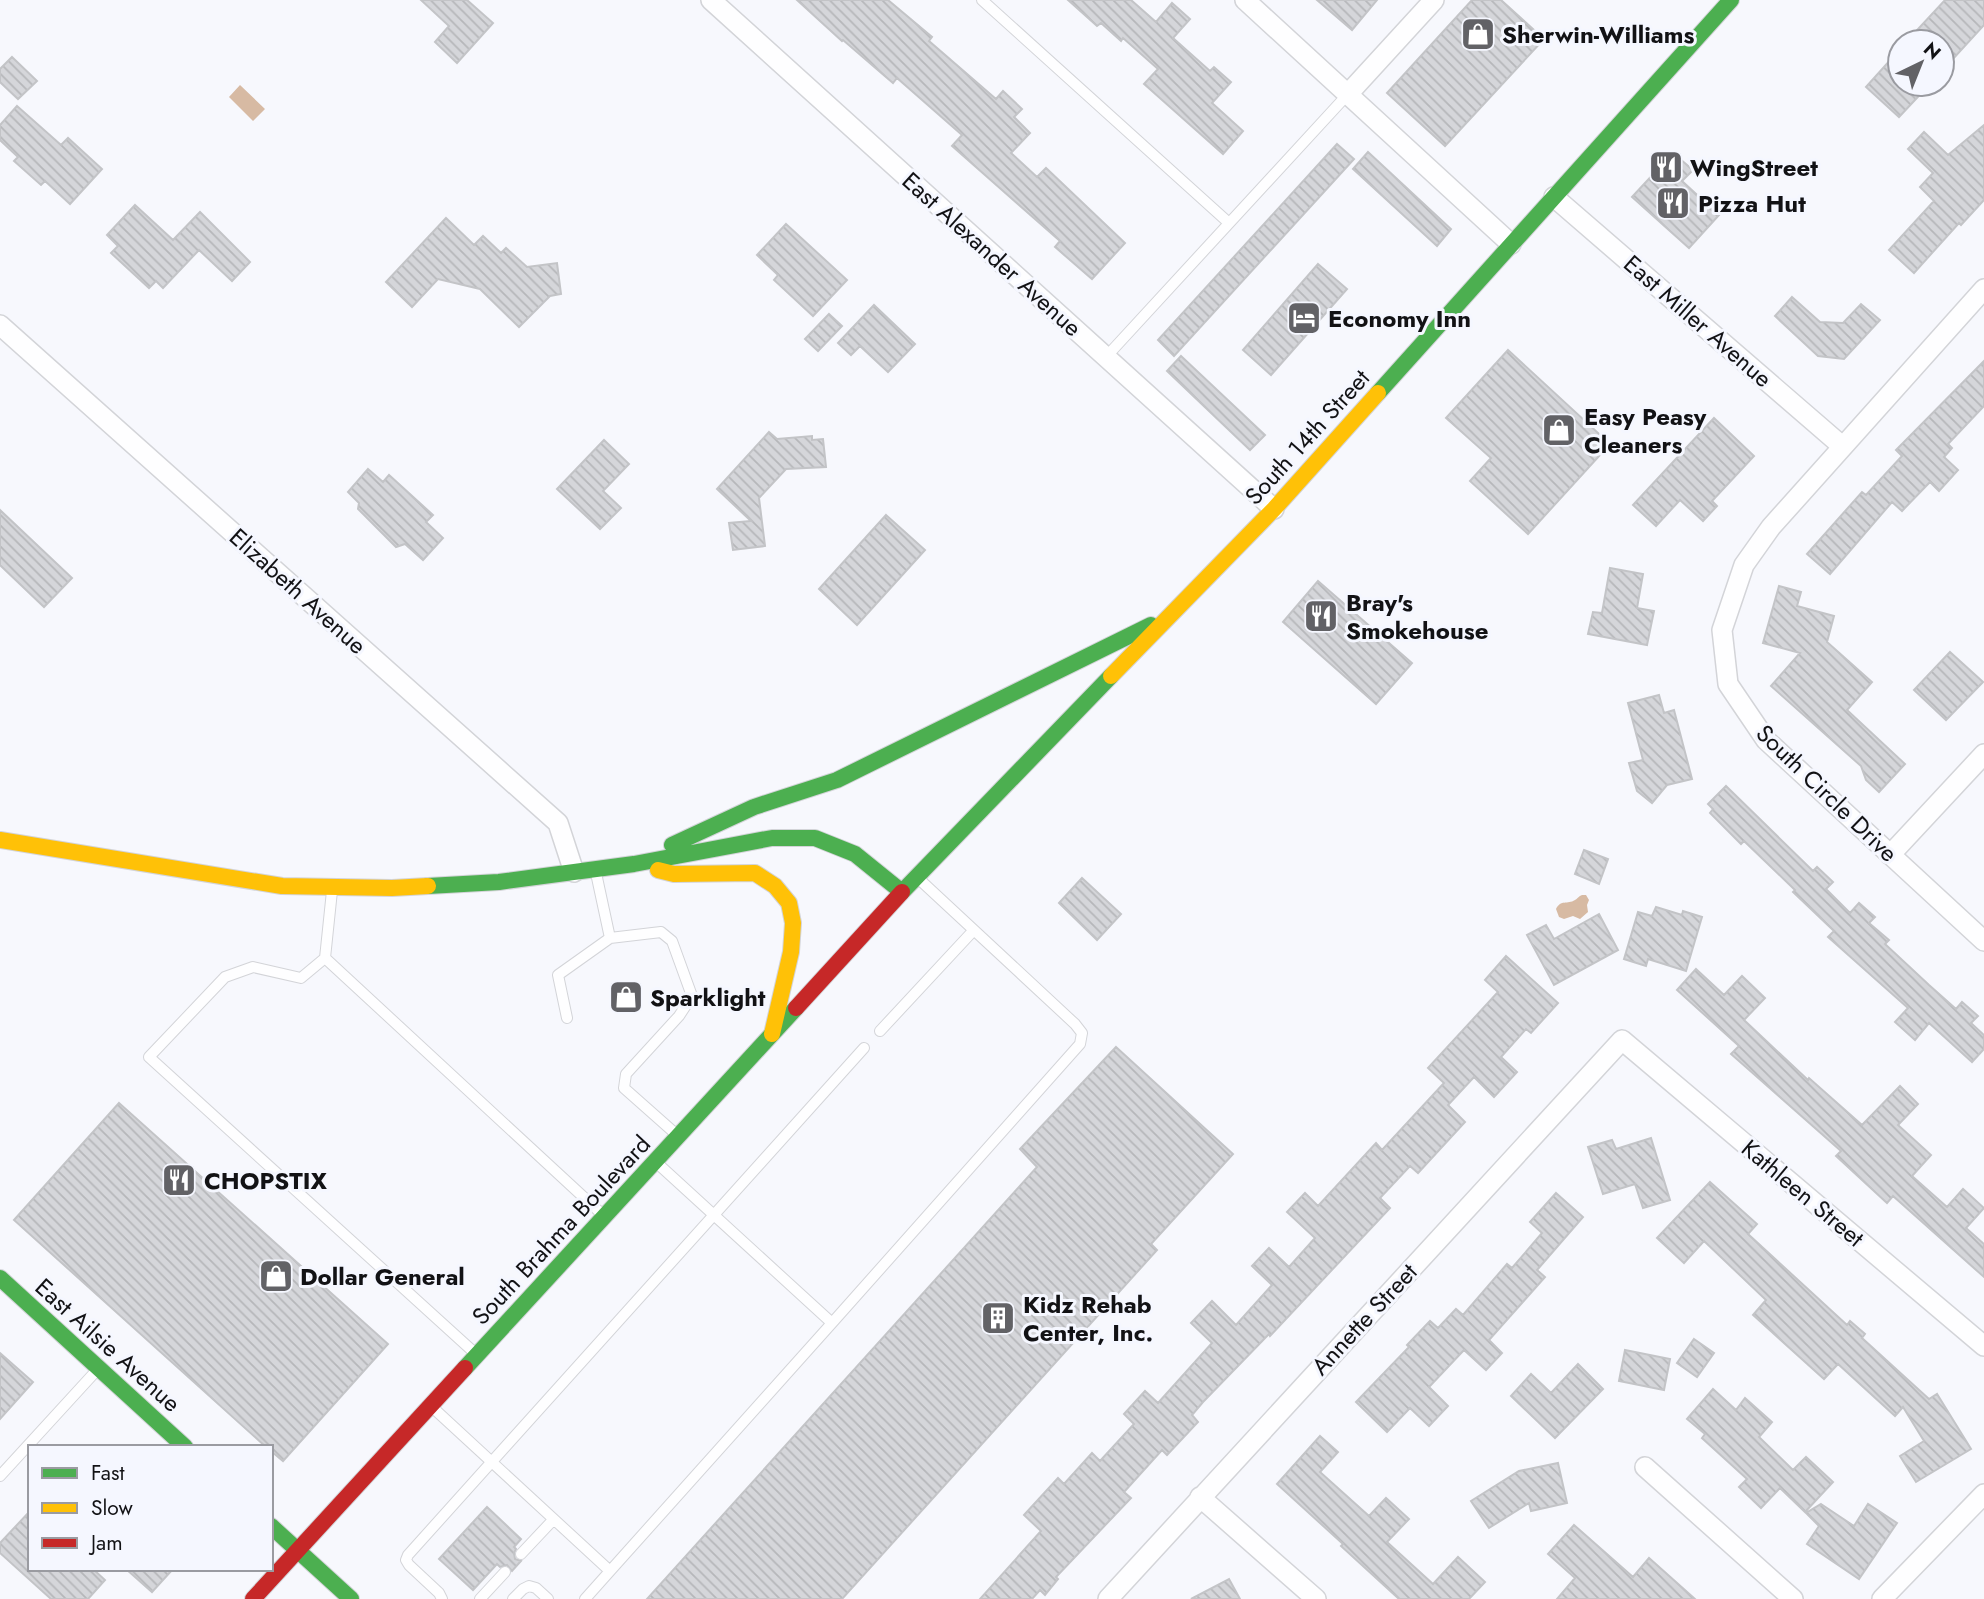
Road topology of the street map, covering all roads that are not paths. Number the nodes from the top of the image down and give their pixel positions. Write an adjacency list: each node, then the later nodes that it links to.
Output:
1 (711, 0): 12 (street, East Alexander Avenue)
2 (982, 0): 8 (lane)
3 (1245, 0): 6 (street)
4 (1434, 0): 6 (street)
5 (1731, 0): 7 (main road, South 14th Street)
6 (1348, 94): 8 (lane); 9 (street)
7 (1554, 197): 9 (main road, South 14th Street); 13 (street, East Miller Avenue)
8 (1229, 223): 12 (lane)
9 (1511, 244): 14 (main road, South 14th Street)
10 (1984, 289): 13 (street, South Circle Drive)
11 (0, 325): 21 (street, Elizabeth Avenue)
12 (1106, 357): 14 (street, East Alexander Avenue)
13 (1842, 446): 18 (street, South Circle Drive)
14 (1273, 509): 15 (main road, South 14th Street)
15 (1171, 615): 19 (main road); 22 (main road, South 14th Street)
16 (1984, 754): 18 (street)
17 (0, 840): 23 (main road)
18 (1890, 855): 27 (street, South Circle Drive)
19 (634, 863): 20 (main road); 24 (main road); 31 (main road)
20 (595, 869): 21 (main road); 26 (lane)
21 (575, 872): 23 (main road)
22 (917, 877): 24 (main road, South 14th Street); 25 (lane)
23 (332, 887): 28 (lane)
24 (902, 892): 31 (main road, South Brahma Boulevard)
25 (973, 931): 30 (lane); 39 (lane)
26 (610, 938): 29 (lane); 34 (lane)
27 (1984, 941)
28 (326, 958): 36 (lane); 41 (lane)
29 (567, 1018)
30 (880, 1031)
31 (772, 1034): 34 (main road, South Brahma Boulevard)
32 (1622, 1040): 40 (street, Kathleen Street); 51 (street, Annette Street)
33 (864, 1048): 37 (lane)
34 (678, 1136): 35 (main road, South Brahma Boulevard)
35 (655, 1161): 36 (main road, South Brahma Boulevard); 37 (lane)
36 (605, 1216): 41 (main road, South Brahma Boulevard)
37 (713, 1216): 39 (lane); 47 (lane)
38 (0, 1278): 42 (main road, East Ailsie Avenue)
39 (832, 1323): 56 (lane)
40 (1984, 1346)
41 (477, 1355): 43 (main road, South Brahma Boulevard)
42 (99, 1368): 45 (lane); 46 (main road, East Ailsie Avenue)
43 (430, 1406): 47 (lane); 54 (main road, South Brahma Boulevard)
44 (28, 1445): 49 (lane)
45 (28, 1445)
46 (183, 1445)
47 (491, 1462): 52 (lane); 60 (lane)
48 (1645, 1468): 67 (street)
49 (0, 1476)
50 (1984, 1494): 68 (street)
51 (1200, 1497): 65 (street, Annette Street); 66 (street)
52 (553, 1520): 55 (lane); 56 (lane)
53 (273, 1528): 54 (main road)
54 (298, 1550): 58 (main road, South Brahma Boulevard); 59 (main road)
55 (521, 1554)
56 (610, 1571): 64 (lane)
57 (505, 1572): 61 (lane)
58 (253, 1599)
59 (351, 1599)
60 (442, 1599)
61 (480, 1599)
62 (513, 1599): 63 (lane)
63 (548, 1599)
64 (585, 1599)
65 (1108, 1599)
66 (1316, 1599)
67 (1793, 1599)
68 (1882, 1599)

